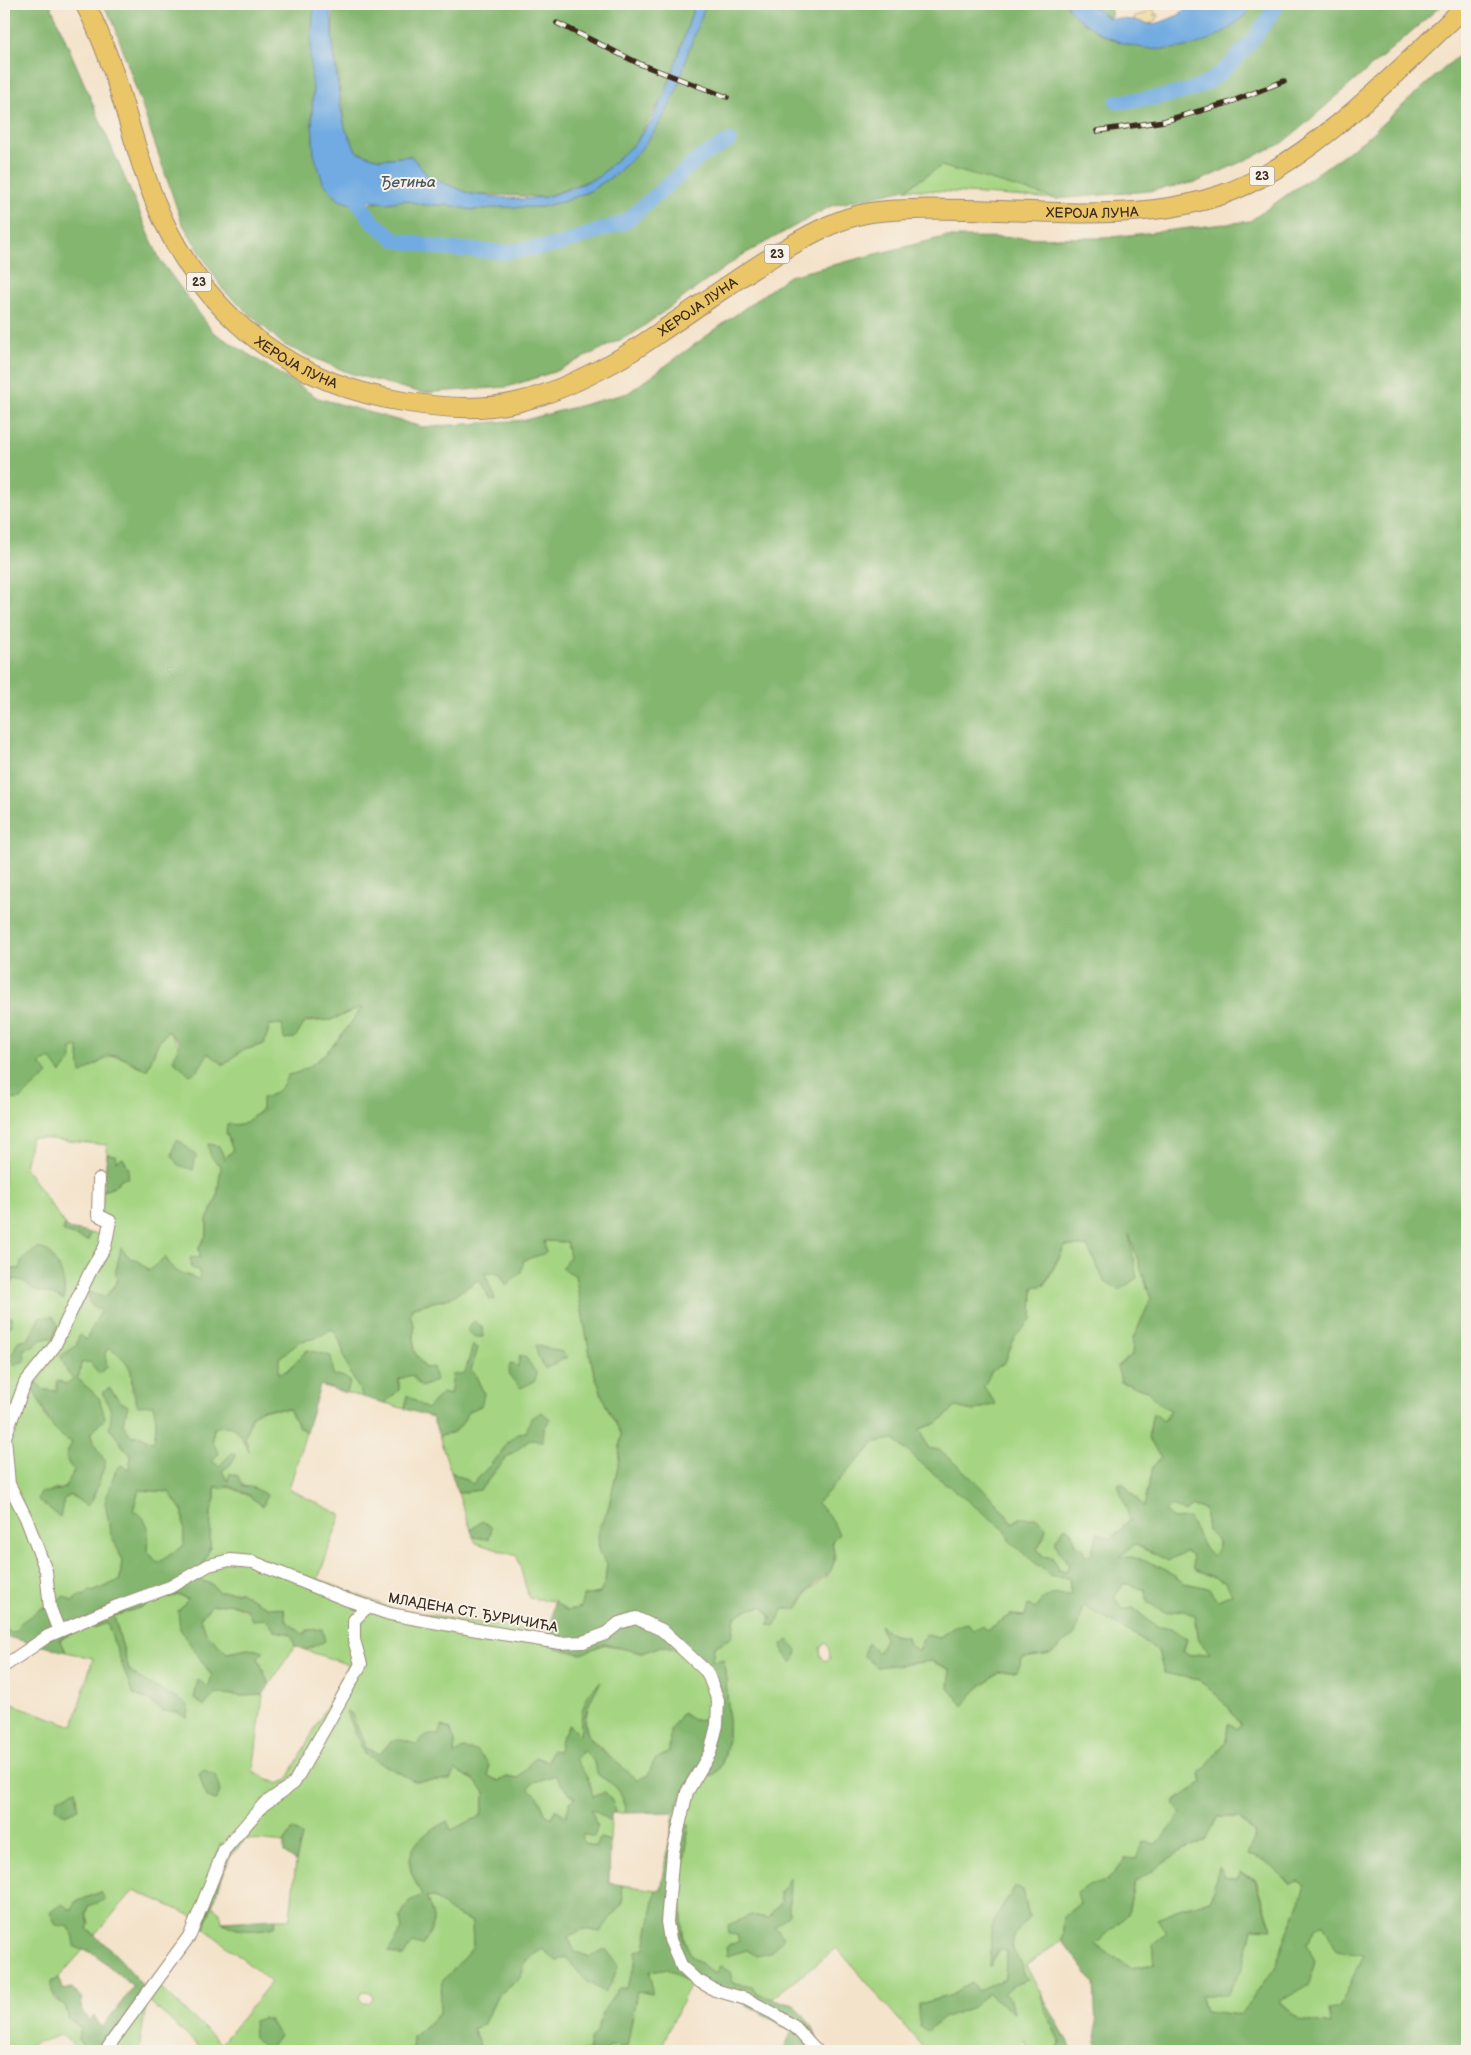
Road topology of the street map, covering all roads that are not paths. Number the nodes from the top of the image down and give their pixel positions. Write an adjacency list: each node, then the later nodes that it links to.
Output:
1 (85, 4): 2 (main road, ХЕРОЈА ЛУНА / 23)
2 (1467, 5)
3 (99, 1178): 5 (street)
4 (368, 1606): 5 (street, МЛАДЕНА СТ. ЂУРИЧИЋА); 7 (street, МЛАДЕНА СТ. ЂУРИЧИЋА); 8 (street, МЛАДЕНА СТ. ЂУРИЧИЋА)
5 (59, 1631): 6 (street, МЛАДЕНА СТ. ЂУРИЧИЋА)
6 (4, 1666)
7 (106, 2051)
8 (818, 2051)

